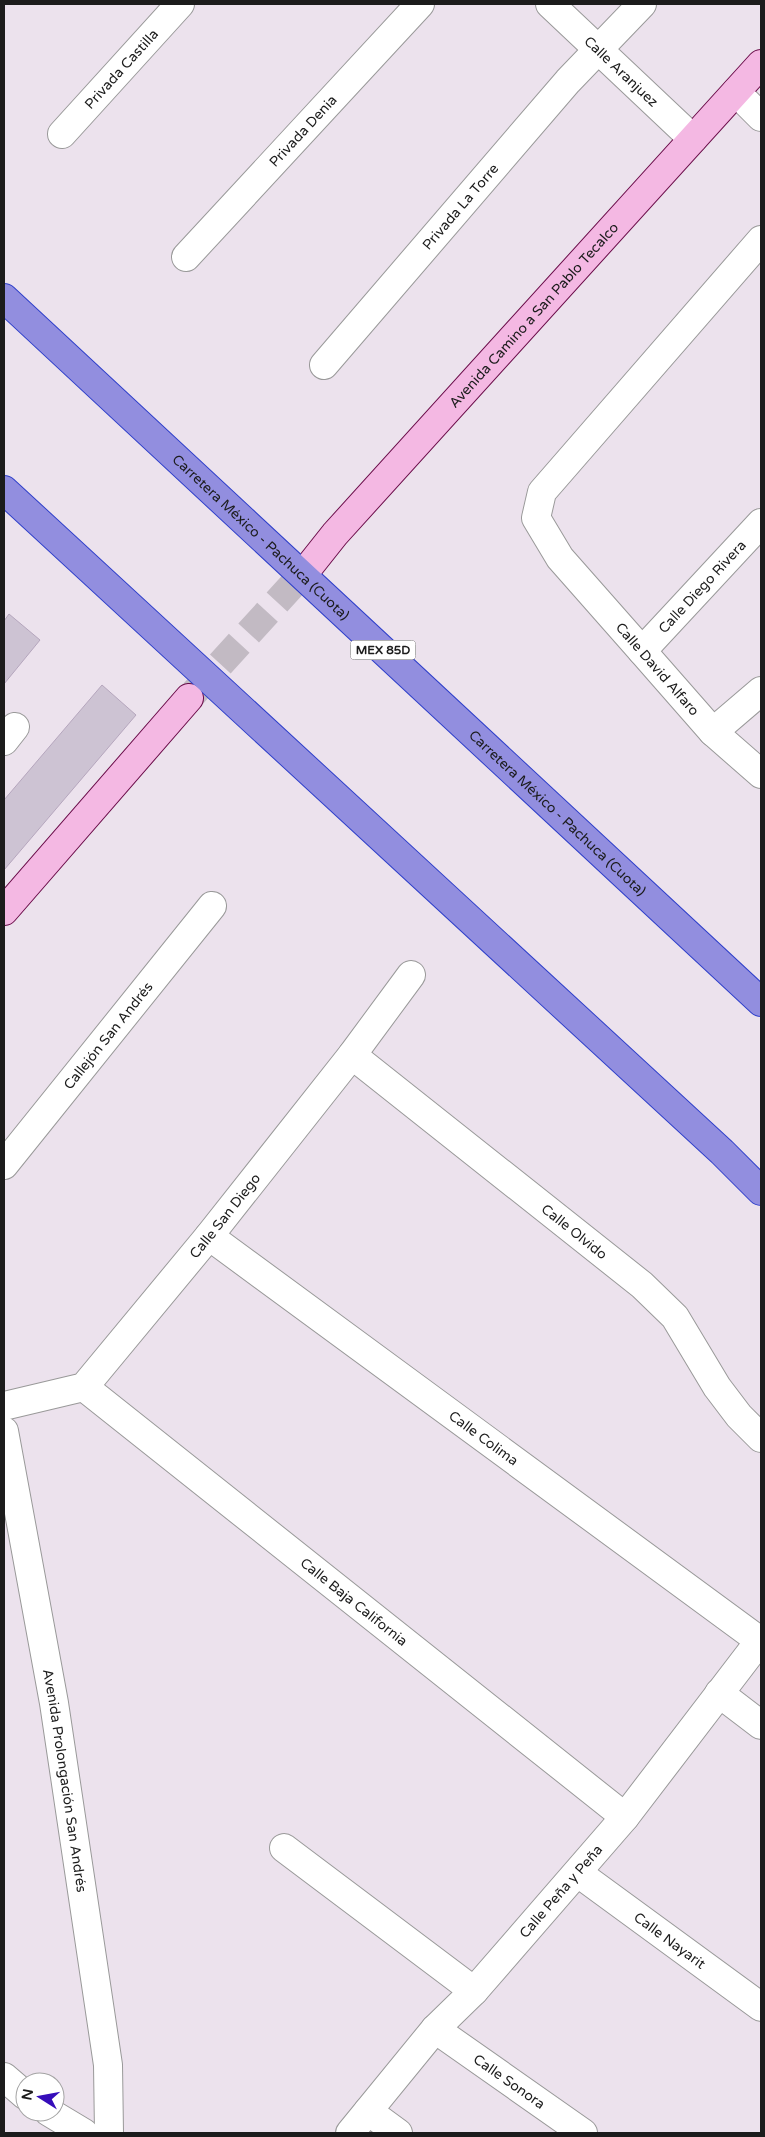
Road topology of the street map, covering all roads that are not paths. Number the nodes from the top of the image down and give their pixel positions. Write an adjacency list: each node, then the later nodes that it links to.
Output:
1 (180, 4): 9 (street, Privada Castilla)
2 (420, 4): 12 (street, Privada Denia)
3 (550, 4): 5 (street, Calle Aranjuez)
4 (642, 4): 5 (street, Privada La Torre)
5 (598, 51): 10 (street, Calle Aranjuez); 14 (street, Privada La Torre)
6 (761, 64): 7 (main road, Avenida Camino a San Pablo Tecalco)
7 (736, 92): 8 (street); 10 (main road, Avenida Camino a San Pablo Tecalco)
8 (761, 117)
9 (62, 134)
10 (693, 139): 17 (main road, Avenida Camino a San Pablo Tecalco)
11 (761, 240): 18 (street, Calle David Alfaro)
12 (186, 257)
13 (4, 298): 26 (highway, Carretera México - Pachuca (Cuota) / MEX 85D)
14 (324, 366)
15 (4, 490): 29 (highway)
16 (761, 524): 18 (street, Calle Diego Rivera)
17 (308, 568)
18 (642, 651): 21 (street, Calle David Alfaro)
19 (761, 691): 21 (street)
20 (190, 698): 24 (main road)
21 (713, 732): 22 (street, Calle David Alfaro)
22 (761, 774)
23 (212, 906): 28 (street, Callejón San Andrés)
24 (4, 912)
25 (411, 975): 27 (street, Calle San Diego)
26 (761, 1002)
27 (352, 1055): 30 (street, Calle San Diego); 34 (street, Calle Olvido)
28 (4, 1165)
29 (761, 1191)
30 (209, 1236): 31 (street, Calle San Diego); 35 (street, Calle Colima)
31 (84, 1387): 32 (street); 38 (street, Calle Baja California)
32 (4, 1406)
33 (4, 1431): 49 (street, Avenida Prolongación San Andrés)
34 (761, 1438)
35 (761, 1640): 36 (street, Calle Peña y Peña)
36 (719, 1693): 37 (street); 38 (street, Calle Peña y Peña)
37 (761, 1725)
38 (625, 1817): 40 (street, Calle Peña y Peña)
39 (284, 1848): 41 (street)
40 (578, 1873): 41 (street, Calle Peña y Peña); 42 (street, Calle Nayarit)
41 (474, 1991): 43 (street, Calle Peña y Peña)
42 (761, 2007)
43 (435, 2029): 46 (street, Calle Peña y Peña); 52 (street, Calle Sonora)
44 (4, 2077): 45 (street)
45 (15, 2086)
46 (368, 2111): 50 (street, Calle Peña y Peña); 51 (street)
47 (65, 2122): 48 (street)
48 (84, 2133)
49 (108, 2133)
50 (350, 2133)
51 (398, 2133)
52 (583, 2133)

